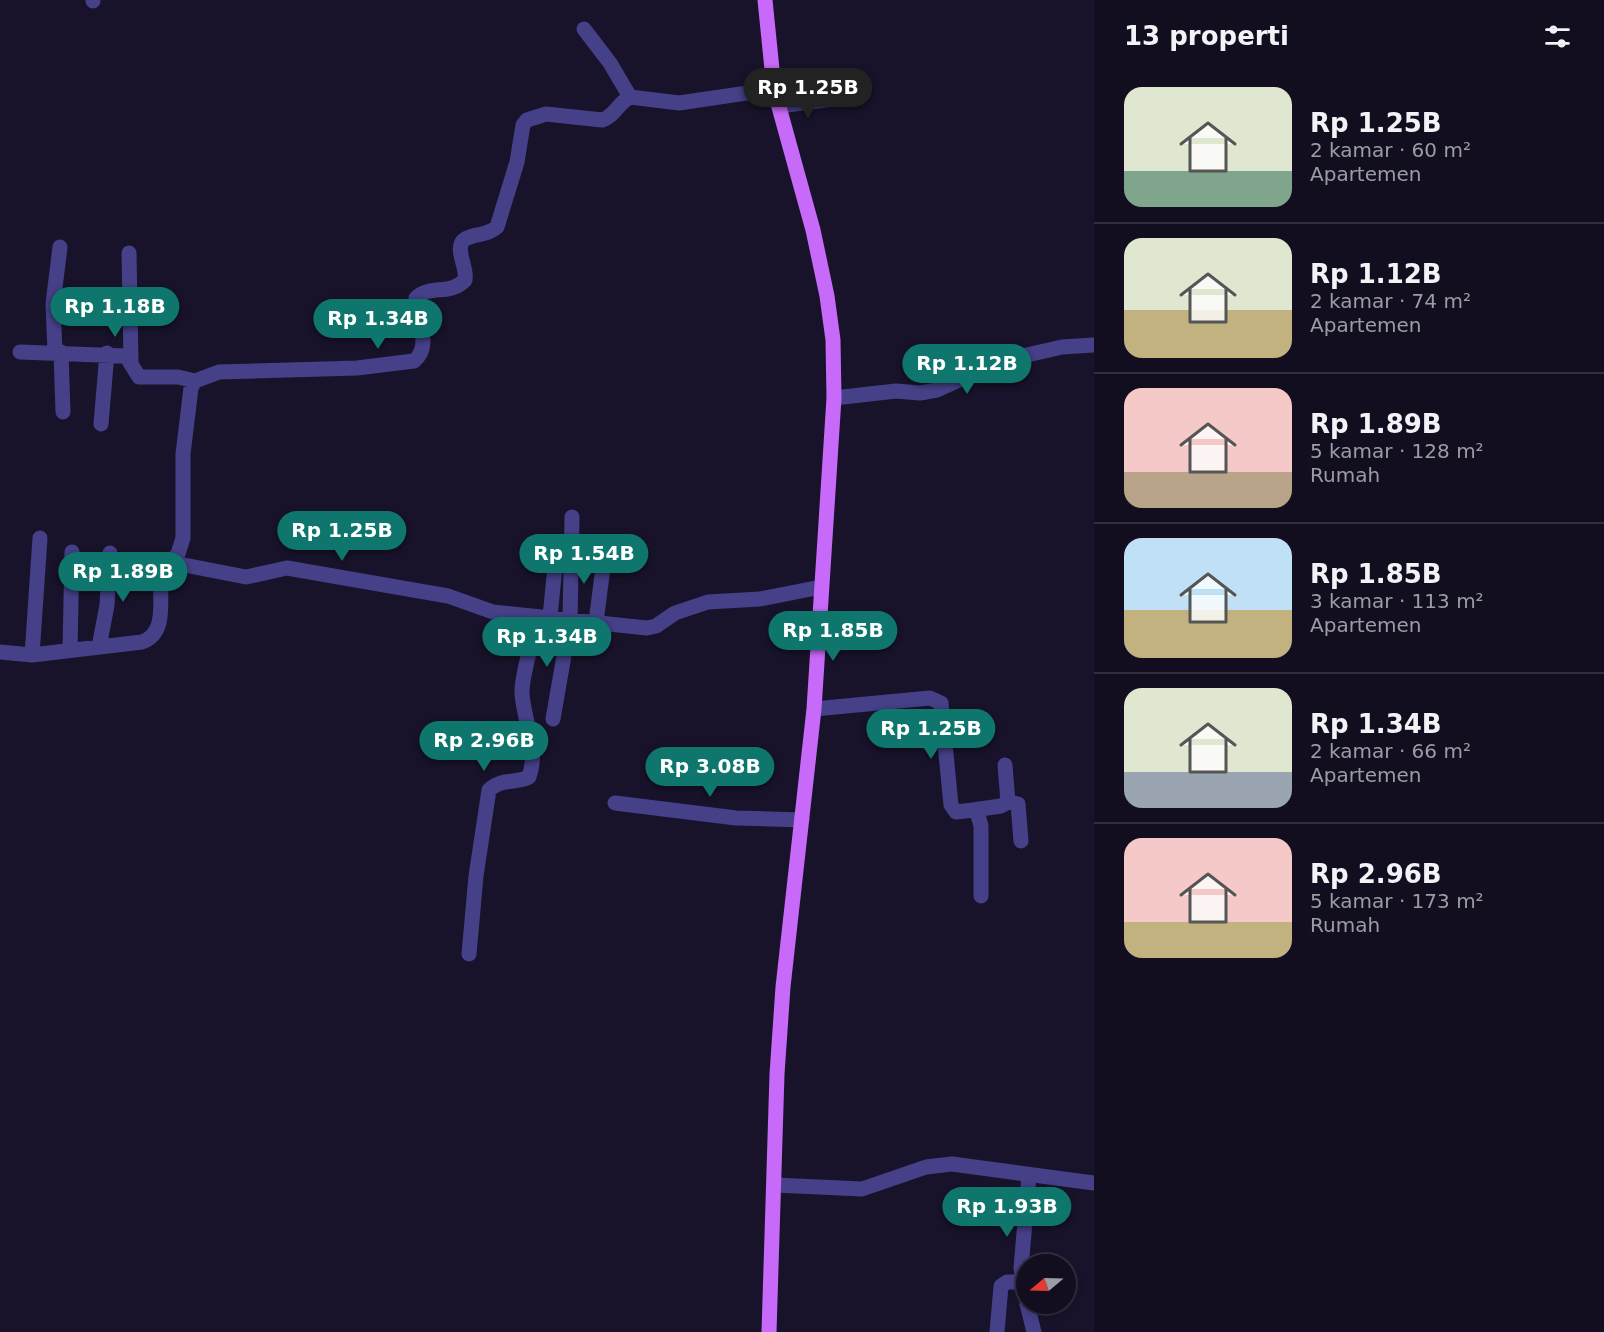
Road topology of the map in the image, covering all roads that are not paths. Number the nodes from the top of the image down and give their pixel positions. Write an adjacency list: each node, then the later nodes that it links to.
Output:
1 (765, 0): 3 (main road)
2 (584, 29): 4 (street)
3 (774, 89): 4 (street); 6 (main road)
4 (630, 98): 14 (street)
5 (834, 99): 6 (street)
6 (779, 106): 15 (main road)
7 (60, 247): 11 (street)
8 (129, 253): 13 (street)
9 (1094, 345): 15 (street)
10 (20, 352): 11 (street)
11 (58, 352): 12 (street); 16 (street)
12 (108, 353): 13 (street); 17 (street)
13 (131, 361): 14 (street)
14 (195, 381): 24 (street)
15 (834, 398): 25 (main road)
16 (63, 412)
17 (101, 424)
18 (572, 517): 20 (street)
19 (40, 538): 32 (street)
20 (572, 551): 26 (street); 27 (street)
21 (72, 552): 30 (street)
22 (605, 552): 28 (street)
23 (110, 553): 29 (street)
24 (169, 562): 26 (street); 29 (street)
25 (820, 587): 28 (street); 33 (main road)
26 (544, 617): 27 (street); 42 (street)
27 (570, 621): 28 (street); 34 (street)
28 (596, 622)
29 (99, 647): 30 (street)
30 (70, 650): 32 (street)
31 (0, 652): 32 (street)
32 (32, 655)
33 (814, 709): 38 (street); 39 (main road)
34 (553, 719)
35 (1005, 765): 36 (street)
36 (1008, 802): 38 (street); 40 (street)
37 (615, 803): 39 (street)
38 (973, 810): 41 (street)
39 (802, 820): 45 (main road)
40 (1021, 841)
41 (981, 896)
42 (469, 954)
43 (1029, 1174): 44 (street); 45 (street); 46 (street)
44 (1094, 1183)
45 (775, 1185): 49 (main road)
46 (1024, 1254)
47 (1016, 1282): 50 (street)
48 (1030, 1314): 51 (street)
49 (769, 1332)
50 (997, 1332)
51 (1035, 1332)

